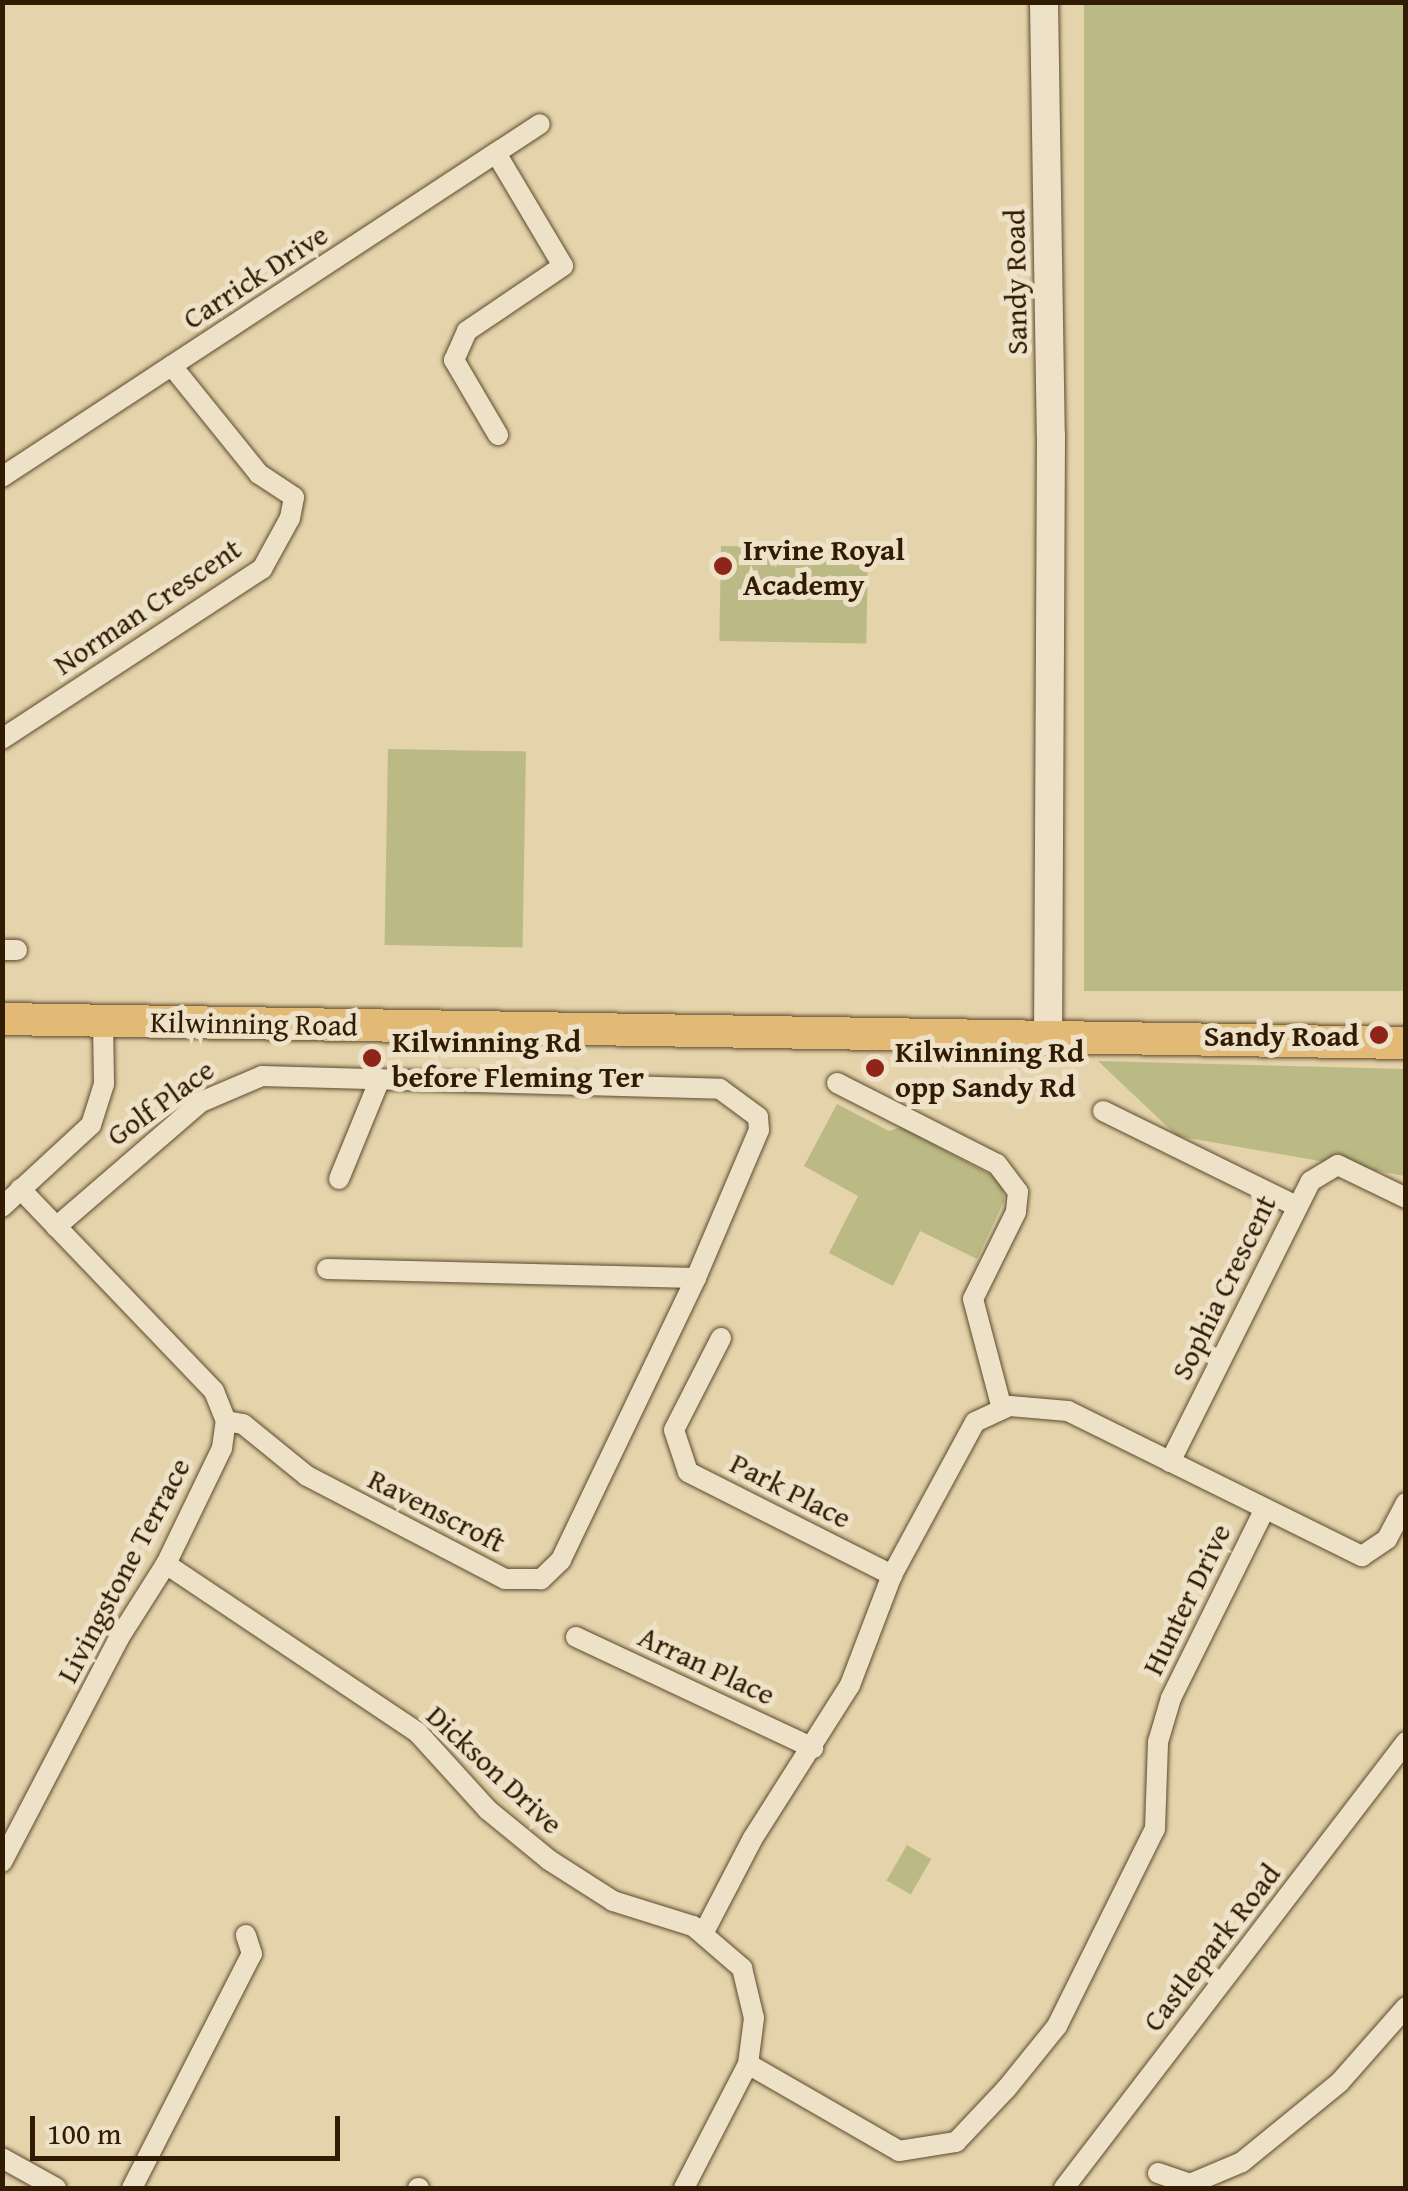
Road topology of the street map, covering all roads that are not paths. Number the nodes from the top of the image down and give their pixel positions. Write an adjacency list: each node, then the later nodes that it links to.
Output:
1 (1044, 2): 10 (main road, Sandy Road)
2 (540, 124): 3 (street, Carrick Drive)
3 (496, 154): 4 (street, Carrick Drive); 5 (street)
4 (172, 366): 6 (street, Carrick Drive); 7 (street, Norman Crescent)
5 (498, 435)
6 (2, 477)
7 (2, 738)
8 (2, 1019): 9 (main road, Kilwinning Road)
9 (103, 1021): 10 (main road, Kilwinning Road); 16 (street)
10 (1048, 1040): 11 (main road, Kilwinning Road)
11 (1406, 1043)
12 (380, 1079): 15 (street); 20 (street, Golf Place); 22 (street, Ravenscroft)
13 (837, 1083): 24 (street)
14 (1104, 1111): 18 (street)
15 (339, 1179)
16 (20, 1189): 19 (street); 20 (street)
17 (1406, 1198): 18 (street, Sophia Crescent)
18 (1296, 1206): 26 (street, Sophia Crescent)
19 (2, 1207)
20 (56, 1227): 25 (street)
21 (327, 1269): 22 (street)
22 (696, 1278): 25 (street, Ravenscroft)
23 (721, 1338): 30 (street, Park Place)
24 (1002, 1409): 26 (street, Hunter Drive); 30 (street)
25 (226, 1421): 29 (street, Livingstone Terrace)
26 (1170, 1462): 28 (street, Hunter Drive)
27 (1406, 1503): 28 (street)
28 (1265, 1509): 38 (street, Hunter Drive)
29 (166, 1564): 34 (street, Livingstone Terrace); 35 (street, Dickson Drive)
30 (892, 1575): 33 (street)
31 (576, 1637): 33 (street, Arran Place)
32 (1406, 1742): 44 (street, Castlepark Road)
33 (813, 1748): 35 (street)
34 (2, 1862)
35 (703, 1934): 38 (street, Dickson Drive)
36 (246, 1935): 42 (street)
37 (1406, 2006): 40 (street)
38 (748, 2064): 43 (street, Dickson Drive)
39 (2, 2158): 41 (street)
40 (1158, 2173)
41 (56, 2188)
42 (132, 2188)
43 (684, 2188)
44 (1064, 2188)

